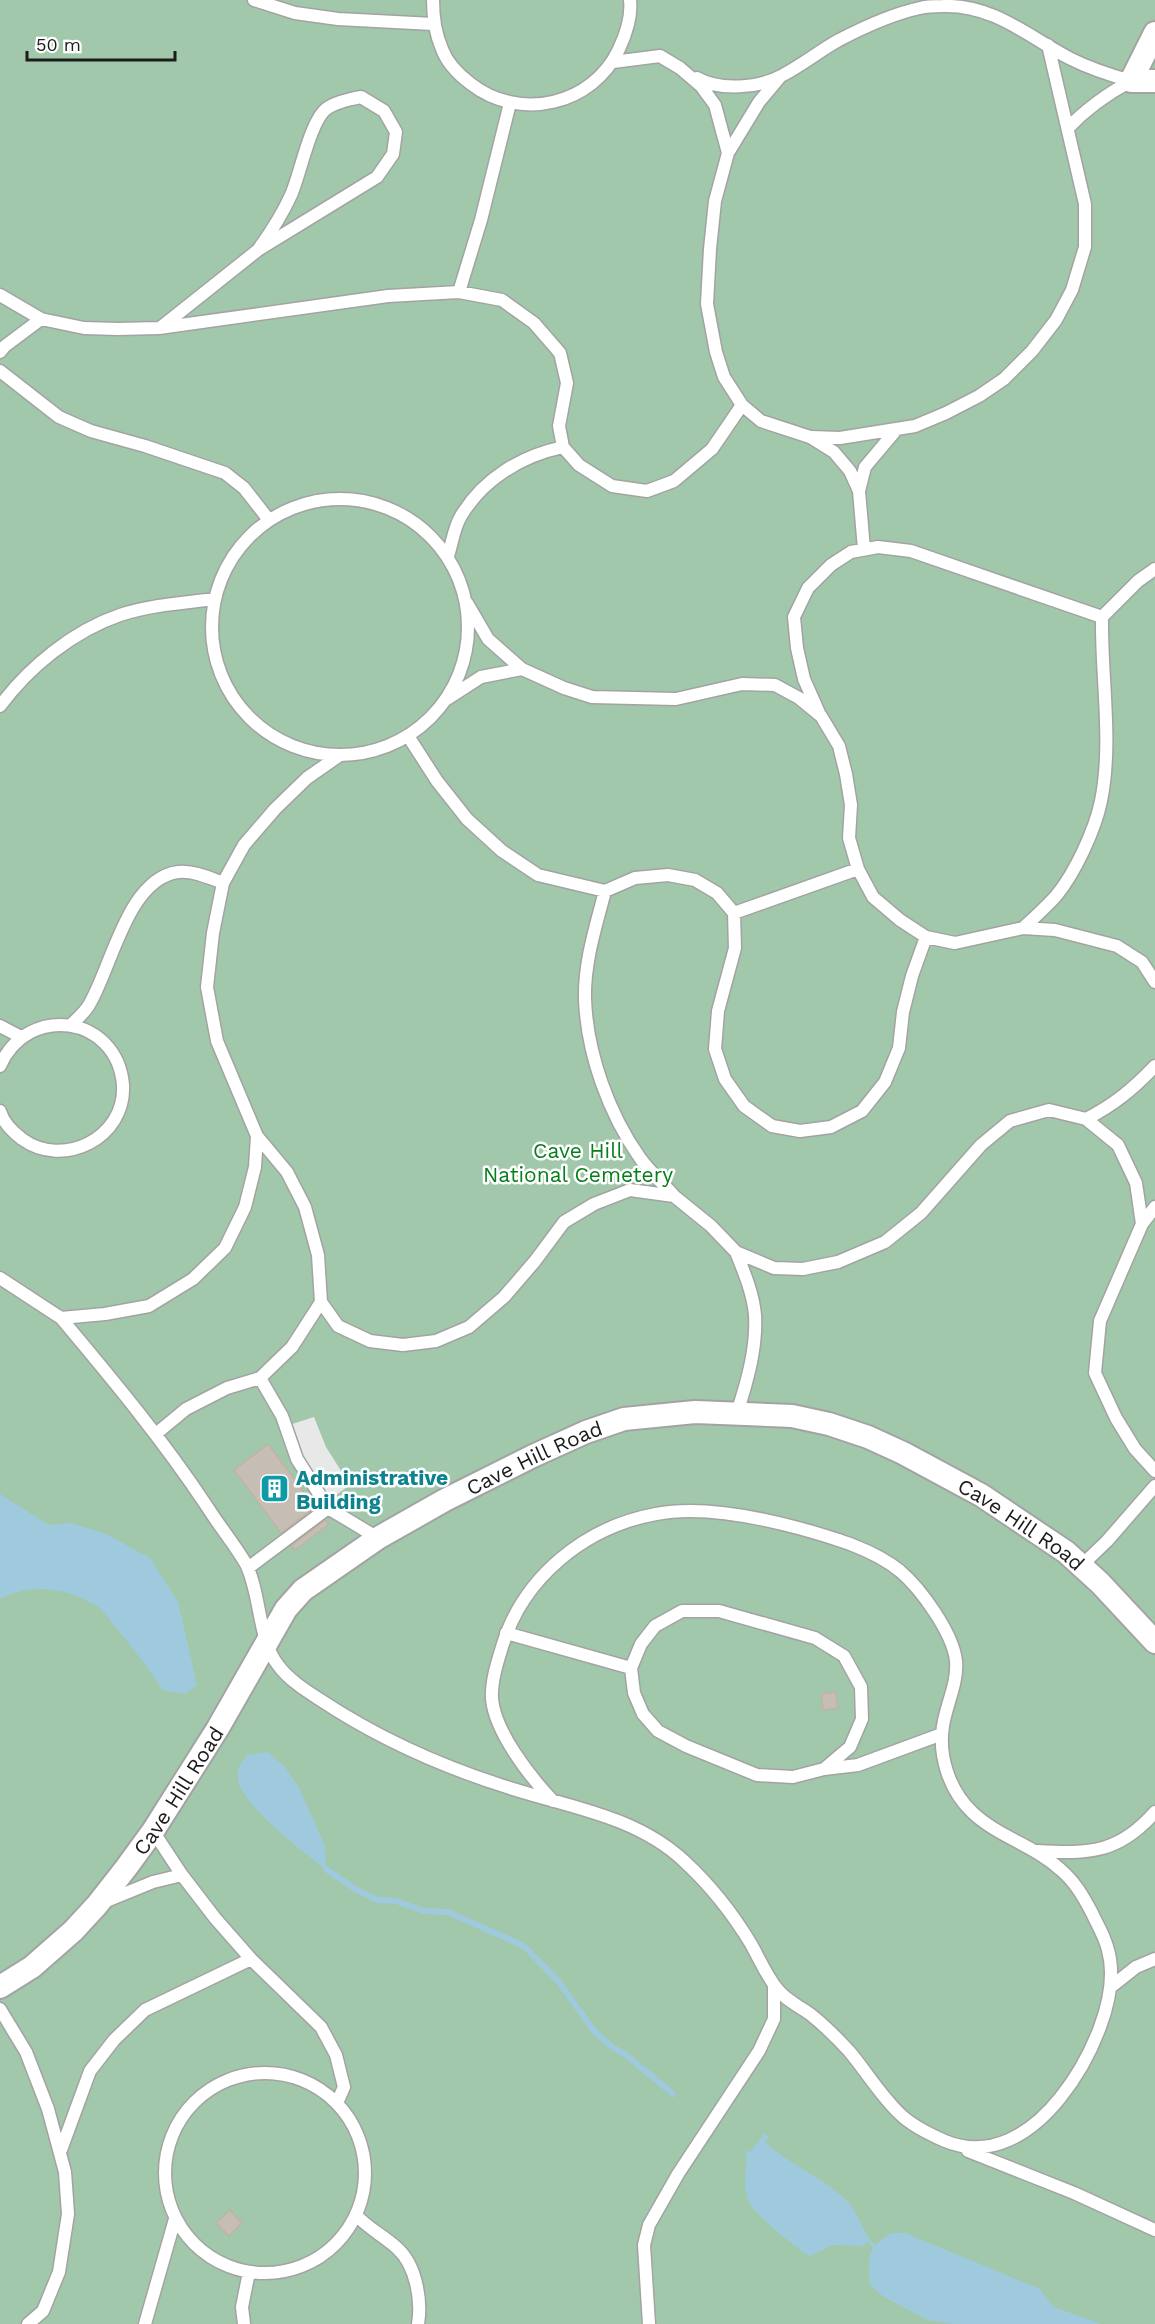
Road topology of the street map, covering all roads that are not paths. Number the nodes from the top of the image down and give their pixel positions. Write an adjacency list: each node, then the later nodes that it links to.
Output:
1 (254, 0): 4 (lane)
2 (433, 0): 4 (lane)
3 (630, 0): 7 (lane)
4 (433, 24): 12 (lane)
5 (1155, 33): 10 (street)
6 (1048, 45): 9 (lane); 10 (lane); 13 (lane)
7 (613, 62): 8 (lane); 12 (lane)
8 (680, 68): 9 (lane); 14 (lane)
9 (780, 77): 14 (lane)
10 (1131, 81): 11 (street); 13 (lane)
11 (1155, 81)
12 (510, 103): 16 (lane)
13 (1068, 128): 23 (lane)
14 (728, 153): 22 (lane)
15 (258, 250): 15 (lane); 19 (lane)
16 (459, 292): 19 (lane); 25 (lane)
17 (0, 295): 18 (lane)
18 (41, 319): 19 (lane); 20 (lane)
19 (159, 328)
20 (0, 352)
21 (0, 371): 27 (lane)
22 (742, 405): 24 (lane); 25 (lane)
23 (897, 429): 24 (lane); 26 (lane)
24 (810, 437): 26 (lane)
25 (562, 447): 29 (lane)
26 (859, 491): 28 (lane)
27 (269, 520): 29 (lane); 31 (lane)
28 (864, 549): 33 (lane); 37 (lane)
29 (448, 556): 32 (lane)
30 (1155, 569): 33 (lane)
31 (215, 599): 36 (lane); 39 (lane)
32 (467, 603): 34 (lane); 35 (lane)
33 (1102, 617): 44 (lane)
34 (522, 669): 35 (lane); 37 (lane)
35 (446, 700): 38 (lane)
36 (0, 706)
37 (821, 716): 40 (lane)
38 (408, 736): 39 (lane); 42 (lane)
39 (340, 756): 41 (lane)
40 (858, 869): 43 (lane); 45 (lane)
41 (223, 883): 47 (lane); 54 (lane)
42 (605, 891): 43 (lane); 55 (lane)
43 (734, 913): 45 (lane)
44 (1023, 928): 45 (lane); 46 (lane)
45 (926, 938)
46 (1155, 982)
47 (71, 1025): 49 (lane); 52 (lane)
48 (0, 1026): 49 (lane)
49 (21, 1037): 50 (lane)
50 (0, 1066)
51 (1155, 1066): 53 (lane)
52 (0, 1111)
53 (1086, 1119): 57 (lane); 58 (lane)
54 (257, 1136): 60 (lane); 61 (lane)
55 (674, 1196): 58 (lane); 60 (lane)
56 (1155, 1207): 57 (lane)
57 (1142, 1224): 65 (lane)
58 (736, 1252): 63 (lane)
59 (0, 1278): 61 (lane)
60 (321, 1302): 62 (lane)
61 (61, 1318): 64 (lane)
62 (260, 1378): 64 (lane); 67 (lane)
63 (737, 1413): 68 (street, Cave Hill Road); 69 (street, Cave Hill Road)
64 (157, 1433): 70 (lane)
65 (1155, 1471)
66 (1155, 1486): 69 (lane)
67 (328, 1508): 68 (lane); 70 (lane)
68 (378, 1538): 72 (street, Cave Hill Road)
69 (1081, 1566): 73 (street, Cave Hill Road)
70 (248, 1568): 72 (lane)
71 (506, 1633): 74 (lane); 75 (lane); 77 (lane)
72 (267, 1642): 77 (lane); 79 (street, Cave Hill Road)
73 (1155, 1642)
74 (631, 1668): 76 (lane); 76 (lane)
75 (942, 1734): 76 (lane); 80 (lane)
76 (824, 1769)
77 (553, 1801): 85 (lane)
78 (1155, 1812): 80 (lane)
79 (153, 1831): 81 (lane); 82 (street, Cave Hill Road)
80 (1037, 1851): 86 (lane)
81 (182, 1875): 82 (lane); 83 (lane)
82 (97, 1905): 87 (street, Cave Hill Road)
83 (251, 1959): 89 (lane); 91 (lane)
84 (1155, 1959): 86 (lane)
85 (774, 1986): 90 (lane); 100 (lane)
86 (1112, 1986): 90 (lane)
87 (0, 1987)
88 (0, 2009): 91 (lane)
89 (337, 2103): 92 (lane); 93 (lane)
90 (964, 2149): 94 (lane)
91 (61, 2150): 96 (lane)
92 (356, 2215): 95 (lane); 99 (lane)
93 (175, 2219): 95 (lane); 97 (lane)
94 (1155, 2230)
95 (249, 2272): 98 (lane)
96 (28, 2324)
97 (145, 2324)
98 (244, 2324)
99 (418, 2324)
100 (649, 2324)

